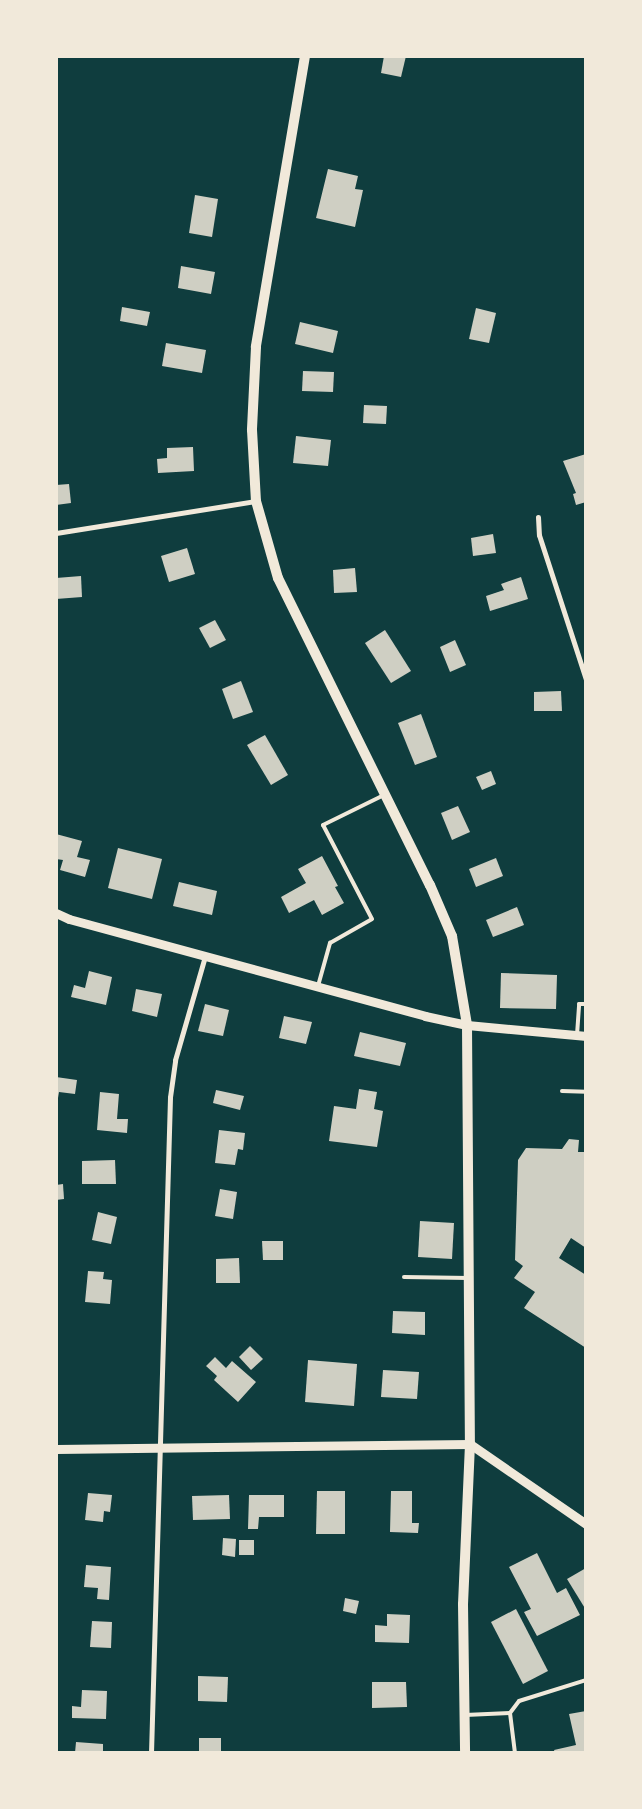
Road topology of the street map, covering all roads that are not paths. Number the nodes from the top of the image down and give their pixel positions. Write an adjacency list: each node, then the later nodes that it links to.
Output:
1 (305, 56): 2 (main road)
2 (256, 501): 4 (street); 6 (main road)
3 (538, 517): 5 (street)
4 (56, 533)
5 (586, 680)
6 (384, 794): 9 (lane); 11 (main road)
7 (56, 913): 8 (street)
8 (205, 956): 9 (street); 18 (street)
9 (318, 987): 11 (street)
10 (586, 1004): 12 (lane)
11 (466, 1025): 12 (street); 16 (main road)
12 (582, 1036)
13 (562, 1091): 14 (lane)
14 (586, 1092)
15 (404, 1277): 16 (lane)
16 (469, 1278): 17 (main road)
17 (470, 1444): 18 (street); 20 (street); 23 (main road)
18 (161, 1448): 19 (street); 24 (street)
19 (56, 1449)
20 (586, 1524)
21 (586, 1680): 22 (lane)
22 (510, 1713): 23 (lane); 26 (lane)
23 (463, 1715): 25 (main road)
24 (151, 1753)
25 (465, 1753)
26 (515, 1753)

